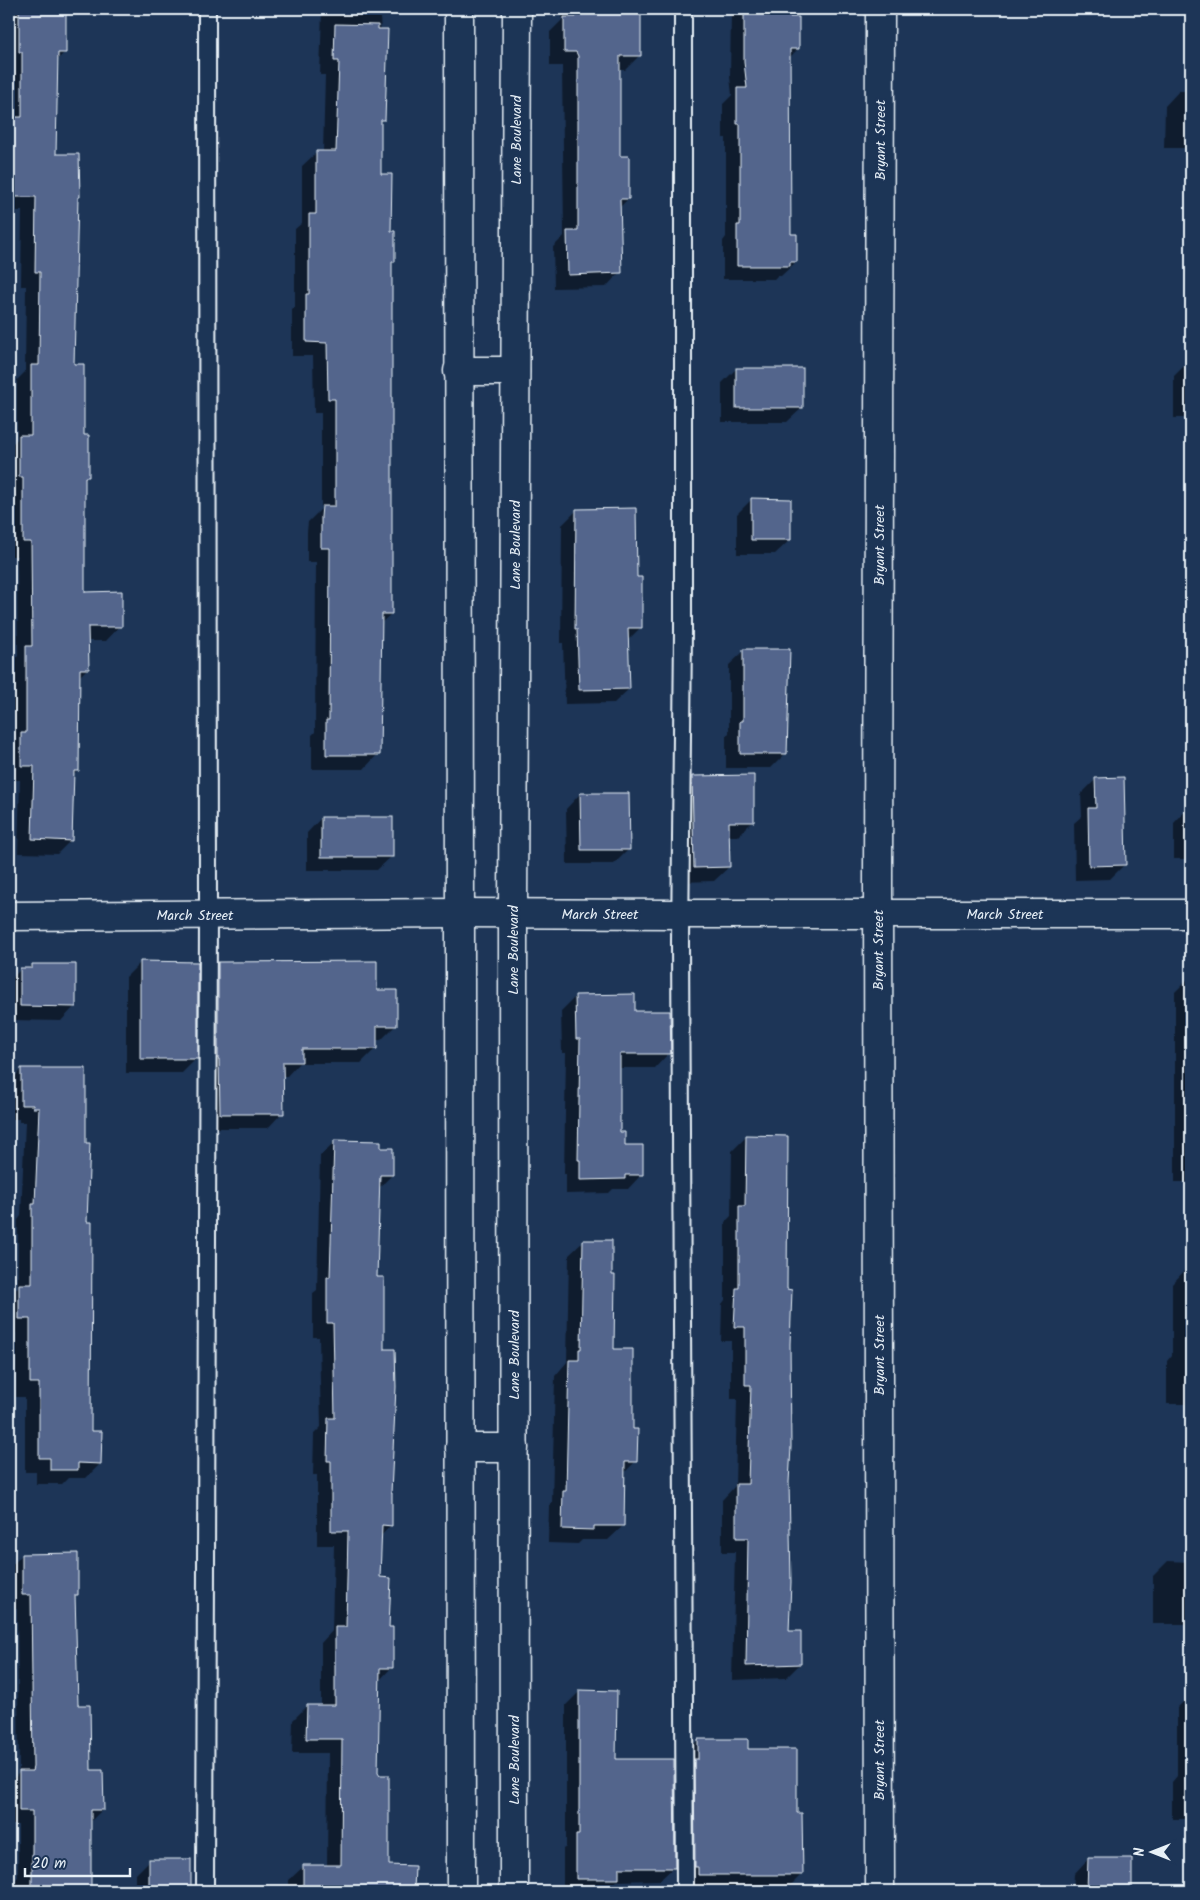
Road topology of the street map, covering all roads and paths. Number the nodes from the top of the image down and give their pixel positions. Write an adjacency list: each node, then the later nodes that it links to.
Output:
1 (207, 9): 13 (lane)
2 (459, 9): 6 (street)
3 (517, 9): 7 (street, Lane Boulevard)
4 (683, 9): 10 (lane)
5 (880, 9): 11 (street, Bryant Street)
6 (458, 371): 7 (street); 8 (street)
7 (516, 371): 9 (street, Lane Boulevard)
8 (458, 913): 9 (street, March Street); 13 (street, March Street); 15 (street)
9 (512, 913): 10 (street, March Street); 16 (street, Lane Boulevard)
10 (680, 914): 11 (street, March Street); 20 (lane)
11 (878, 914): 12 (street, March Street); 21 (street, Bryant Street)
12 (1191, 914)
13 (208, 915): 14 (street, March Street); 17 (lane)
14 (9, 916)
15 (460, 1448): 16 (street); 18 (street)
16 (514, 1448): 19 (street, Lane Boulevard)
17 (205, 1891)
18 (461, 1891)
19 (514, 1891)
20 (685, 1891)
21 (880, 1891)

